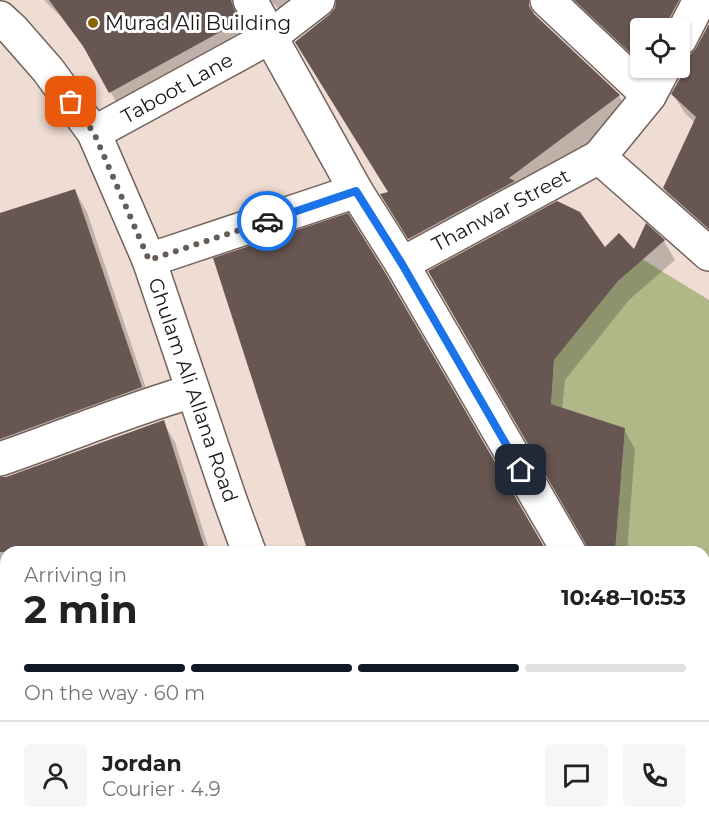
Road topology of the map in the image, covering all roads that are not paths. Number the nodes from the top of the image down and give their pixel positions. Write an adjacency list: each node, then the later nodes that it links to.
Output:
1 (250, 0): 7 (street)
2 (318, 0): 7 (street, Taboot Lane)
3 (547, 0): 9 (street)
4 (700, 0): 6 (street)
5 (0, 18): 10 (street, Ghulam Ali Allana Road)
6 (690, 20)
7 (270, 37): 10 (street, Taboot Lane); 12 (street)
8 (659, 78): 9 (street)
9 (649, 96): 11 (street)
10 (94, 133): 14 (street, Ghulam Ali Allana Road)
11 (600, 157): 13 (street); 15 (street, Thanwar Street)
12 (356, 191): 14 (street); 15 (street)
13 (709, 254)
14 (149, 260): 16 (street, Ghulam Ali Allana Road)
15 (402, 264): 19 (street)
16 (193, 391): 17 (street); 18 (street, Ghulam Ali Allana Road)
17 (0, 459)
18 (247, 546)
19 (566, 546)

